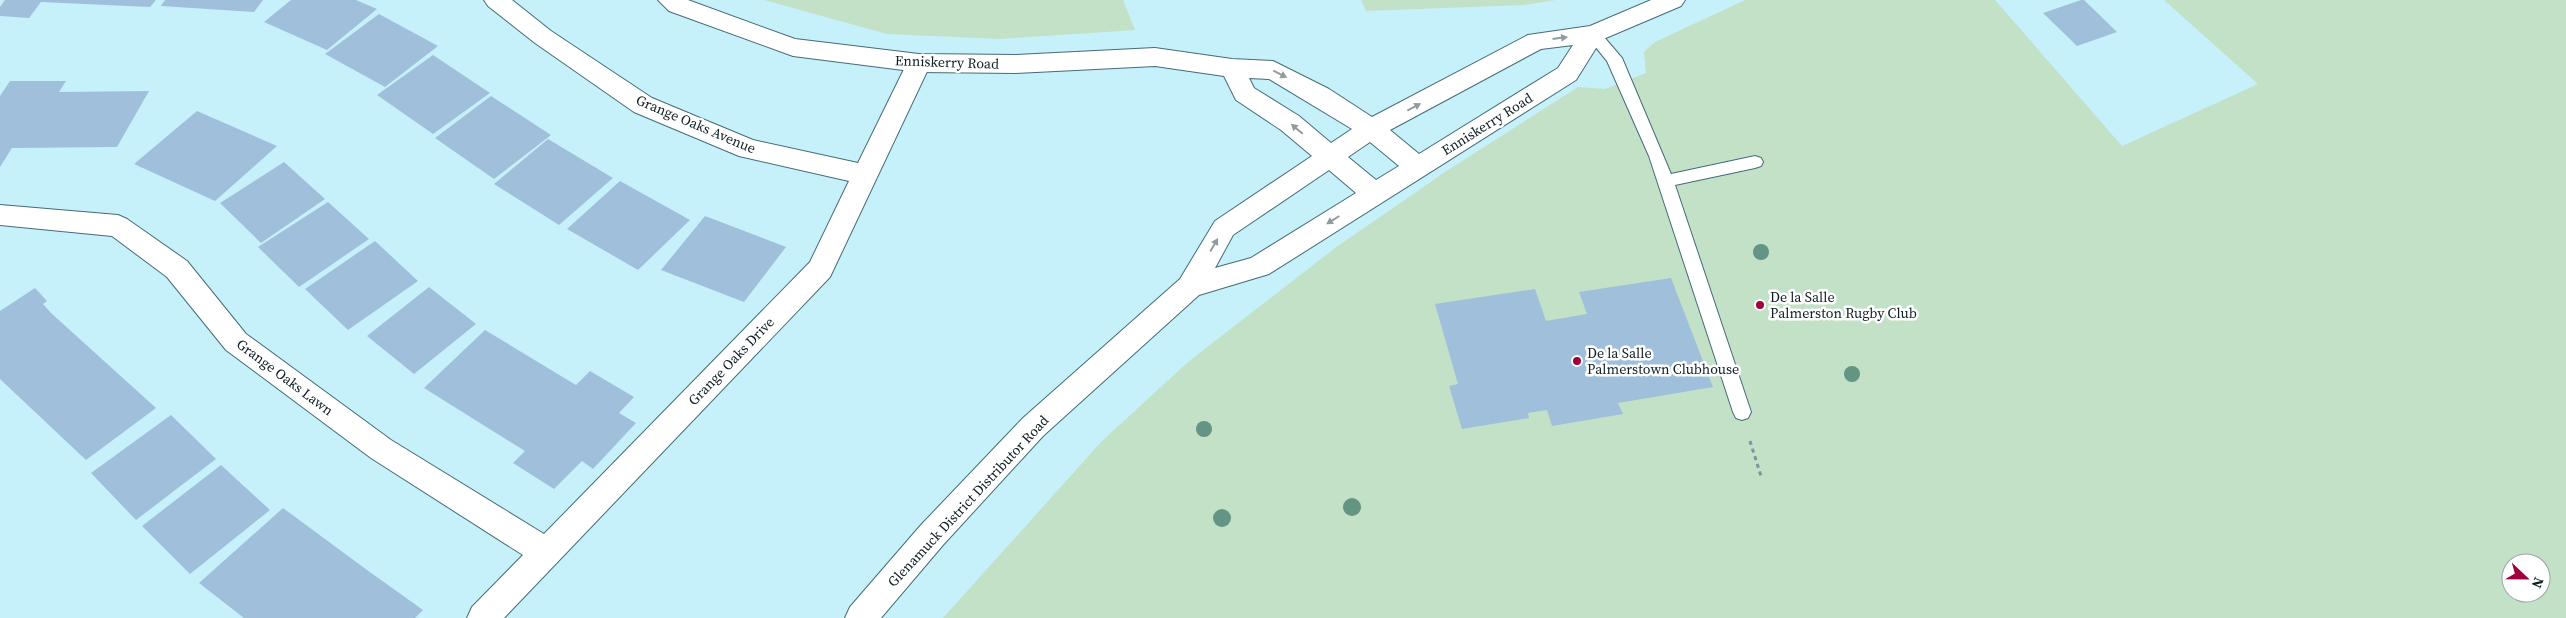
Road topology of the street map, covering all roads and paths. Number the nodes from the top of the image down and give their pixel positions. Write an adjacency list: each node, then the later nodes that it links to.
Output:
1 (496, 0): 11 (street, Grange Oaks Avenue)
2 (670, 0): 5 (street, Enniskerry Road)
3 (1673, 0): 4 (street)
4 (1593, 34): 7 (street, one-way to 4); 10 (street, Enniskerry Road); 12 (lane)
5 (919, 63): 6 (street, Enniskerry Road); 11 (street, Grange Oaks Drive)
6 (1232, 68): 7 (street, Enniskerry Road, one-way to 7); 8 (street, one-way to 6)
7 (1371, 129): 8 (street); 10 (street, Enniskerry Road)
8 (1330, 157): 13 (street); 15 (street, Glenamuck District Distributor Road, one-way to 8)
9 (1755, 162): 12 (lane)
10 (1418, 167): 13 (street, Glenamuck District Distributor Road)
11 (865, 175): 17 (street, Grange Oaks Drive)
12 (1666, 181): 16 (lane)
13 (1374, 194): 15 (street, Glenamuck District Distributor Road, one-way to 15)
14 (0, 215): 17 (street, Grange Oaks Lawn)
15 (1190, 288): 19 (street, Glenamuck District Distributor Road)
16 (1742, 412)
17 (546, 552): 18 (street, Grange Oaks Drive)
18 (483, 618)
19 (861, 618)

